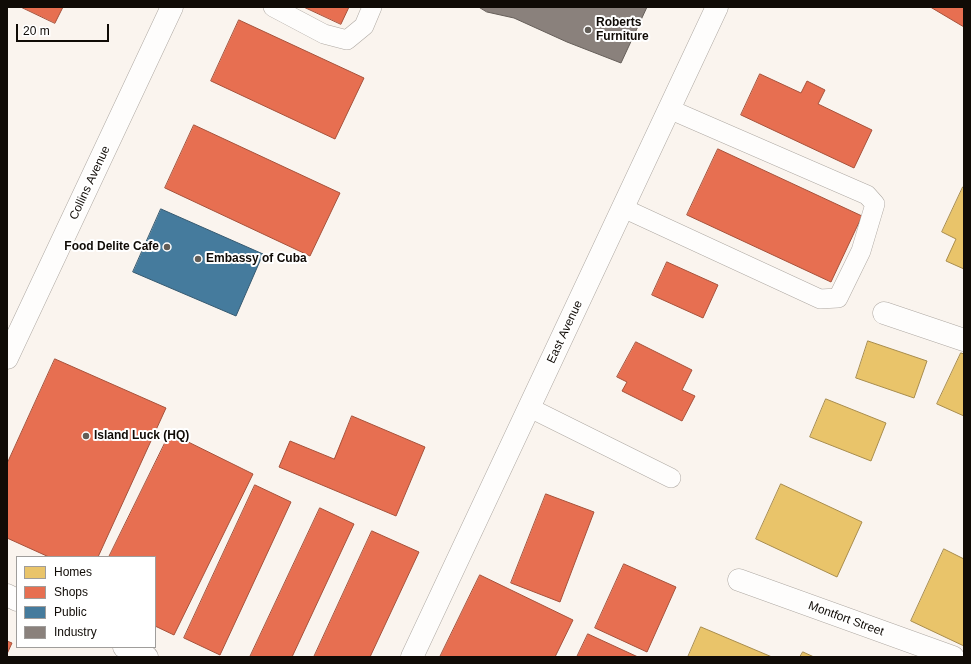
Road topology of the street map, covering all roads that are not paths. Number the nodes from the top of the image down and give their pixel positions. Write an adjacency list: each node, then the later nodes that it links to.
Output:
1 (172, 7): 9 (street, Collins Avenue)
2 (273, 7): 3 (lane)
3 (372, 7)
4 (717, 7): 5 (street, East Avenue)
5 (669, 109): 6 (street, East Avenue); 6 (lane)
6 (623, 208): 10 (street, East Avenue)
7 (884, 313): 8 (street)
8 (964, 340)
9 (7, 358)
10 (530, 408): 11 (lane); 17 (street, East Avenue)
11 (671, 478)
12 (739, 580): 18 (street, Montfort Street)
13 (7, 595): 14 (street)
14 (16, 600)
15 (126, 648): 16 (street)
16 (147, 657)
17 (412, 657)
18 (952, 657)

